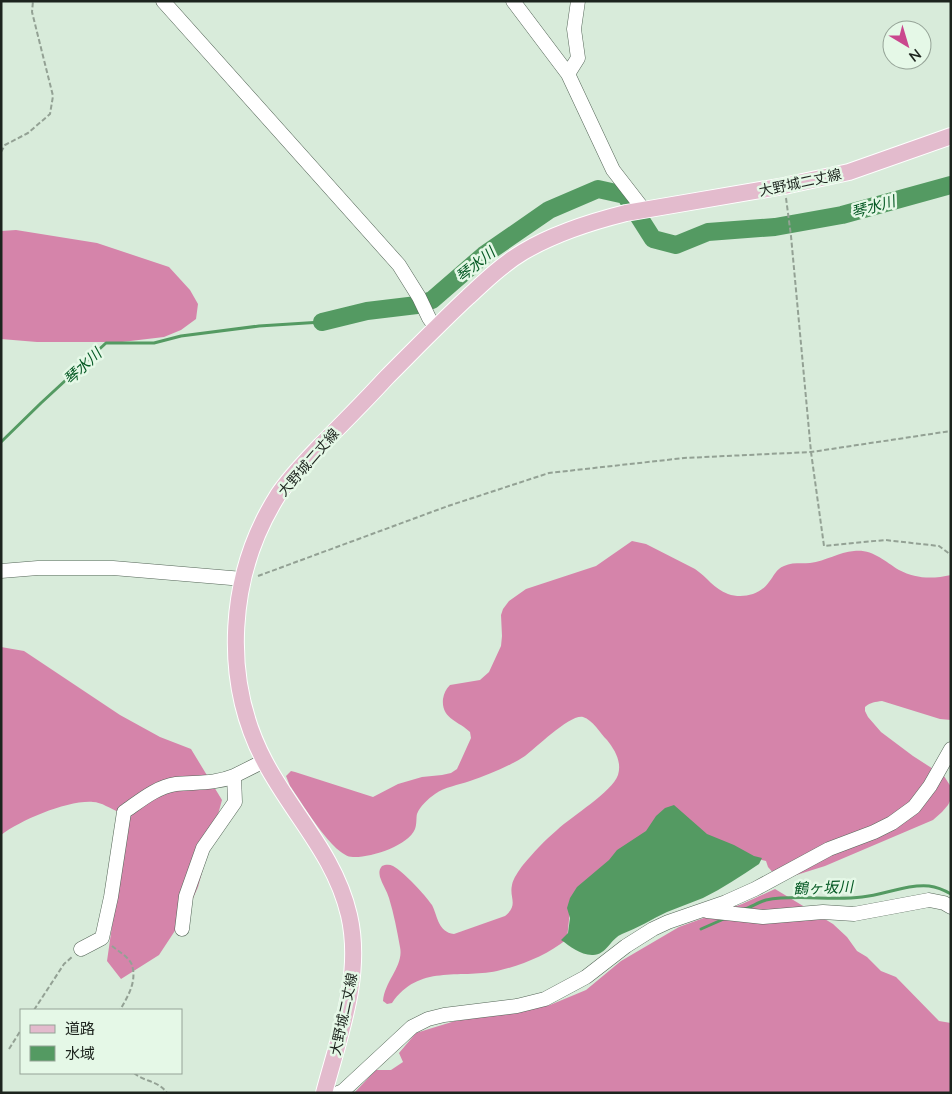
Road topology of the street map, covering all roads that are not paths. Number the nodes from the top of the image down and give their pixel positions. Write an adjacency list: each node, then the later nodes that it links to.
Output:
1 (163, 1): 7 (street)
2 (513, 1): 4 (street)
3 (578, 1): 4 (street)
4 (568, 74): 6 (street)
5 (951, 136): 6 (main road, 大野城二丈線)
6 (644, 210): 7 (main road, 大野城二丈線)
7 (436, 328): 9 (main road, 大野城二丈線)
8 (1, 571): 9 (street)
9 (243, 579): 11 (main road, 大野城二丈線)
10 (951, 749): 14 (street)
11 (264, 761): 12 (street); 17 (main road, 大野城二丈線)
12 (234, 776): 15 (street); 16 (street)
13 (951, 907): 14 (street)
14 (701, 911): 18 (street)
15 (182, 929)
16 (81, 949)
17 (324, 1093)
18 (338, 1093)

